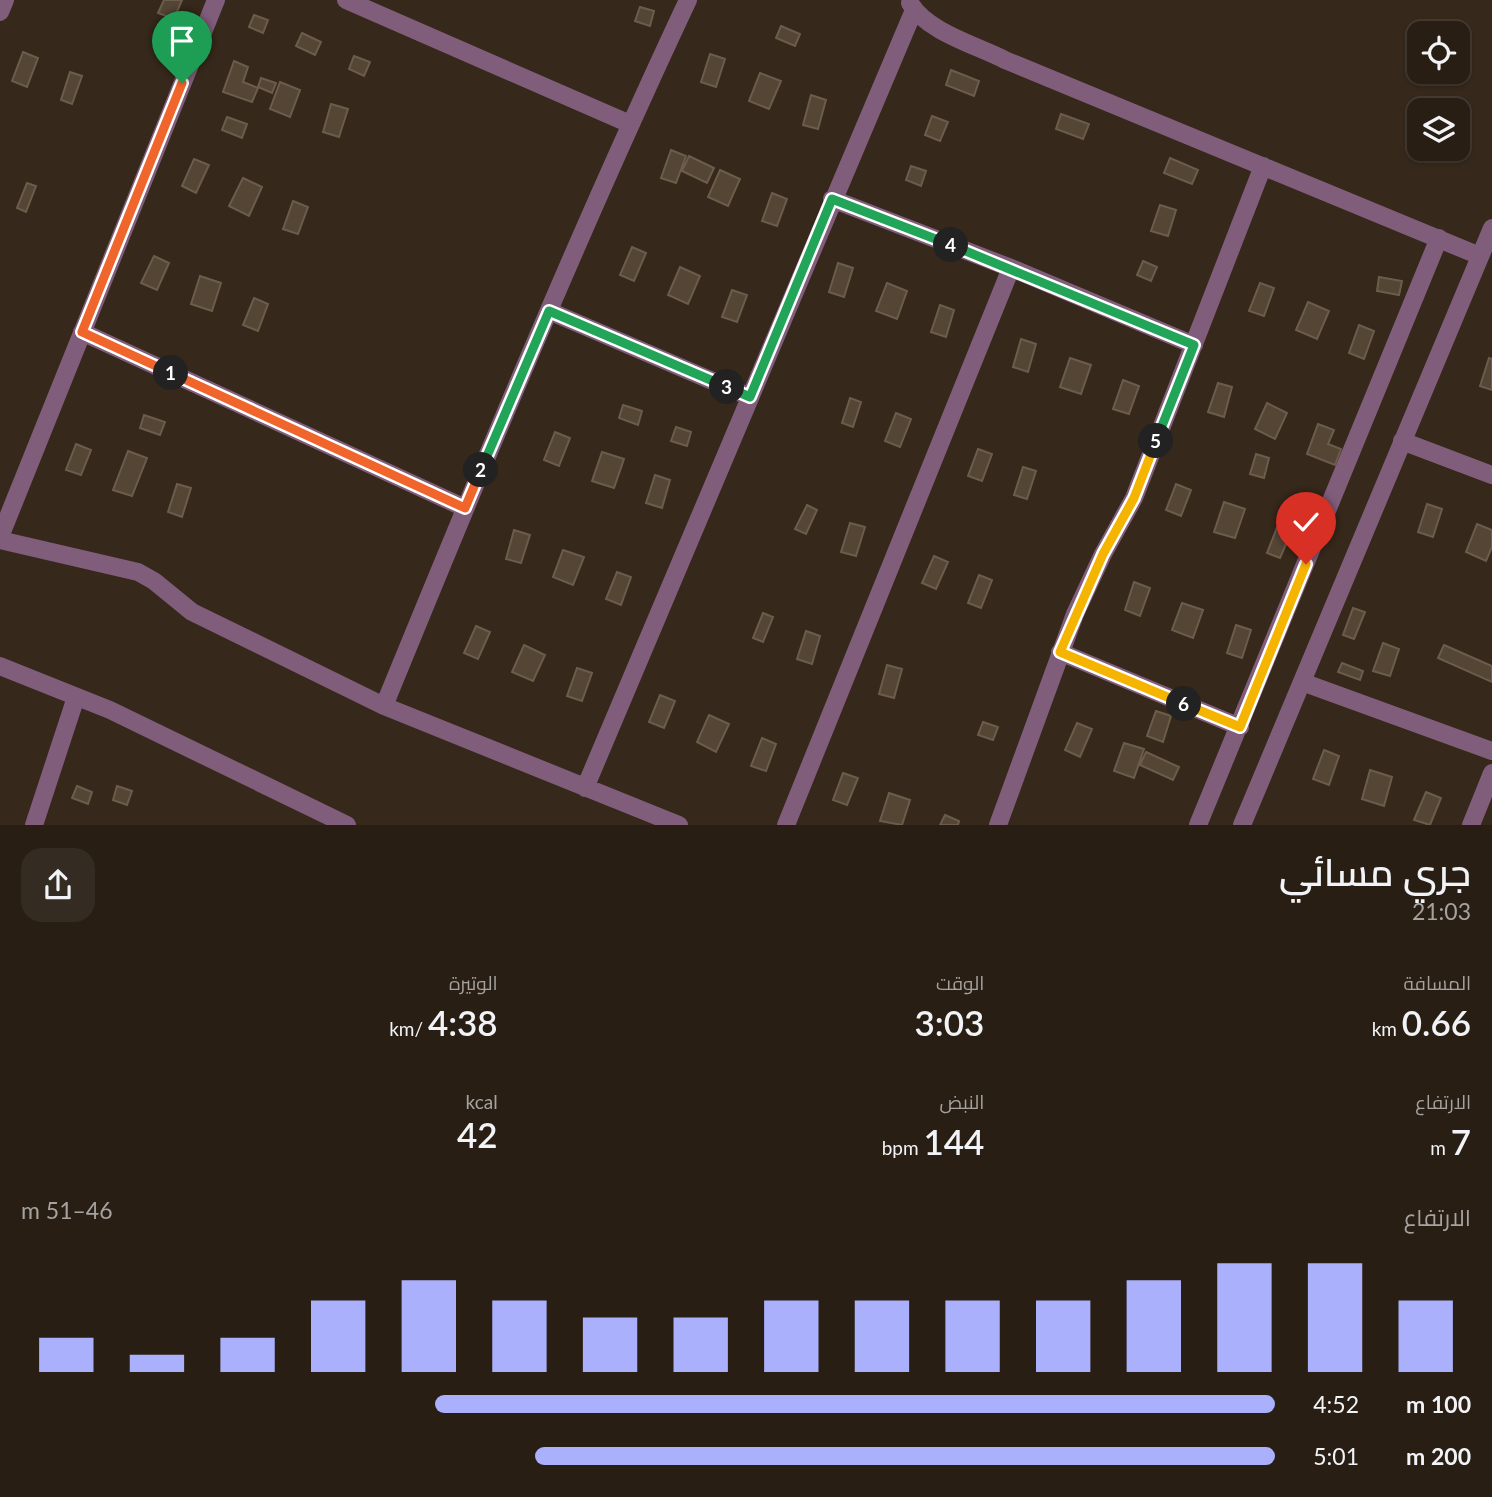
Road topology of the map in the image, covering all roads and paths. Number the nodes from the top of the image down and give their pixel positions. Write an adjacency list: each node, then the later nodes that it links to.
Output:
1 (5, 0): 6 (street)
2 (216, 0): 15 (street)
3 (346, 0): 7 (street)
4 (688, 0): 7 (street)
5 (912, 5): 8 (street); 9 (street)
6 (0, 12)
7 (630, 124): 14 (street)
8 (1264, 166): 11 (street); 16 (street)
9 (832, 199): 13 (street); 17 (street)
10 (1492, 228): 12 (street)
11 (1439, 239): 12 (street); 27 (street)
12 (1480, 256): 18 (street)
13 (1011, 268): 16 (street); 34 (street)
14 (549, 311): 17 (street); 20 (street)
15 (82, 332): 20 (street); 21 (street)
16 (1194, 345): 22 (street)
17 (750, 397): 30 (street)
18 (1402, 441): 19 (street); 24 (street)
19 (1492, 475)
20 (465, 508): 26 (street)
21 (0, 538): 26 (street)
22 (1060, 652): 27 (street); 35 (street)
23 (0, 666): 25 (street)
24 (1302, 682): 28 (street); 37 (street)
25 (76, 697): 31 (street); 32 (street)
26 (384, 706): 30 (street)
27 (1240, 727): 36 (street)
28 (1492, 751)
29 (1492, 773): 38 (street)
30 (585, 788): 33 (street)
31 (34, 825)
32 (347, 825)
33 (679, 825)
34 (786, 825)
35 (998, 825)
36 (1198, 825)
37 (1242, 825)
38 (1471, 825)

